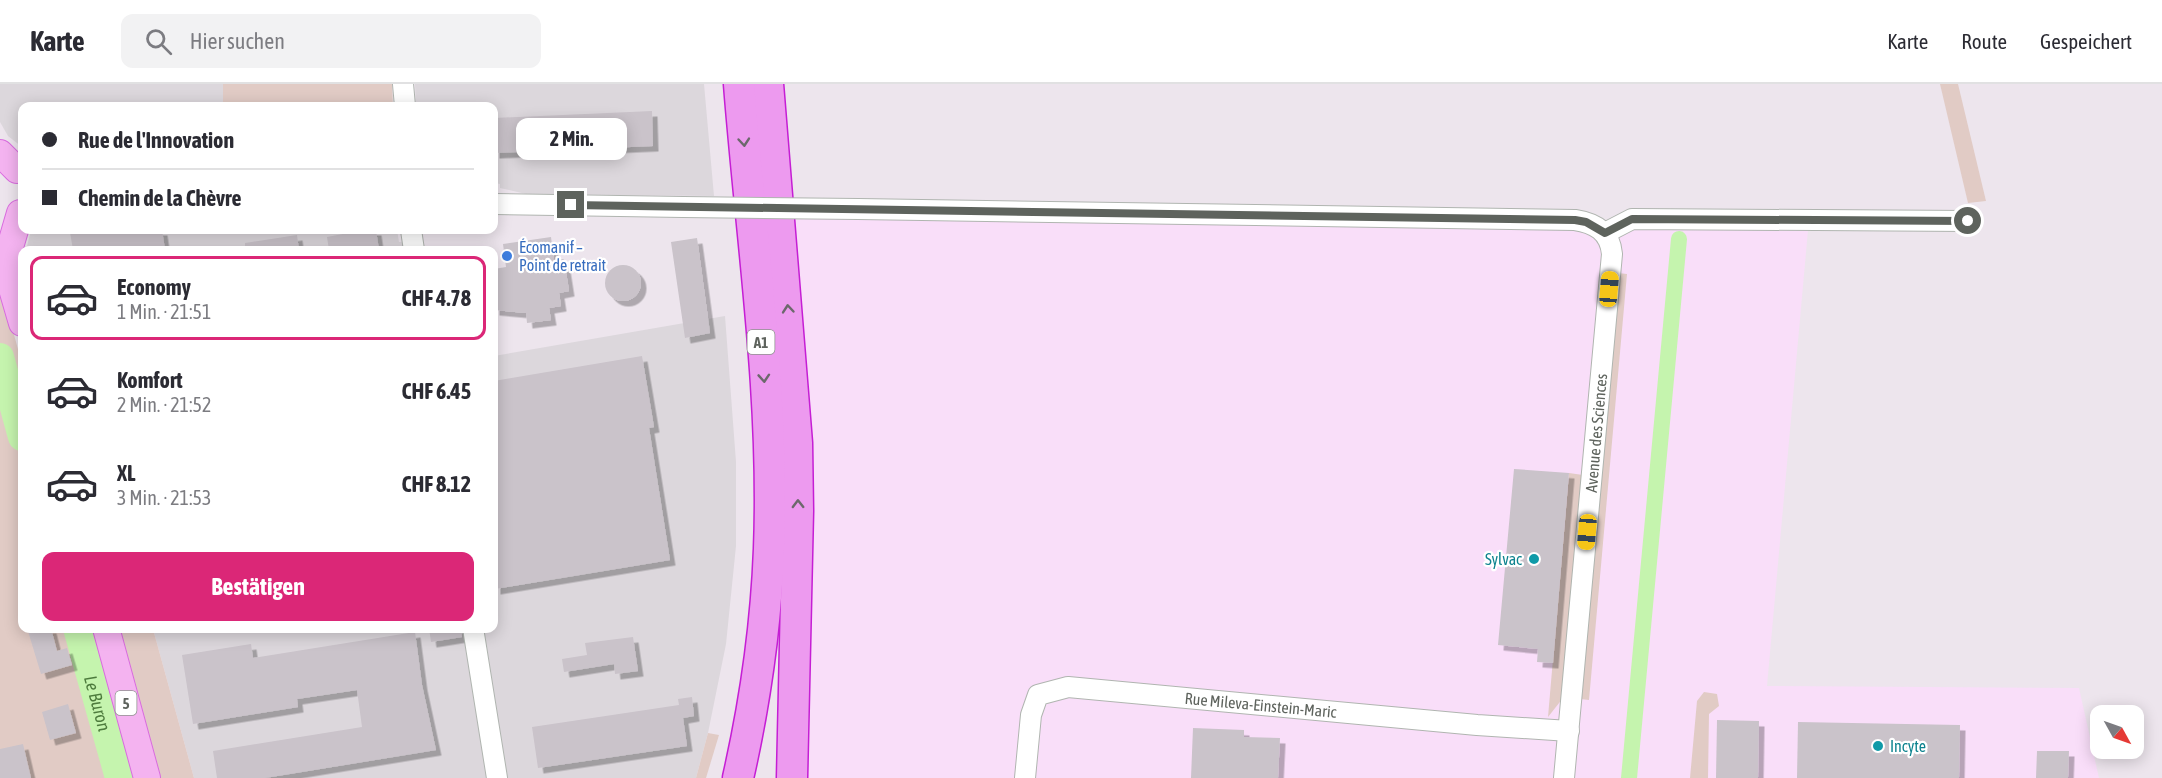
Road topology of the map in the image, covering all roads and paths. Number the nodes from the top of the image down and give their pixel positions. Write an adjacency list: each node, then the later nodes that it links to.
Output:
1 (404, 84): 4 (street)
2 (739, 84): 13 (highway, A1, one-way to 13)
3 (768, 84): 12 (highway, A1, one-way to 3)
4 (405, 102)
5 (498, 204): 8 (street, bridge)
6 (14, 213): 10 (main road)
7 (1968, 221): 8 (street)
8 (1605, 233): 16 (street, Avenue des Sciences)
9 (0, 248): 10 (main road)
10 (10, 278): 11 (main road)
11 (18, 308)
12 (797, 563): 21 (highway, A1); 22 (highway)
13 (766, 600): 19 (highway); 20 (highway, A1)
14 (107, 633): 17 (main road, 5)
15 (474, 633): 18 (street)
16 (1569, 731): 23 (street, Rue Mileva-Einstein-Maric); 24 (street, Avenue des Sciences)
17 (147, 778)
18 (497, 778)
19 (721, 778)
20 (738, 778)
21 (770, 778)
22 (792, 778)
23 (1025, 778)
24 (1564, 778)

